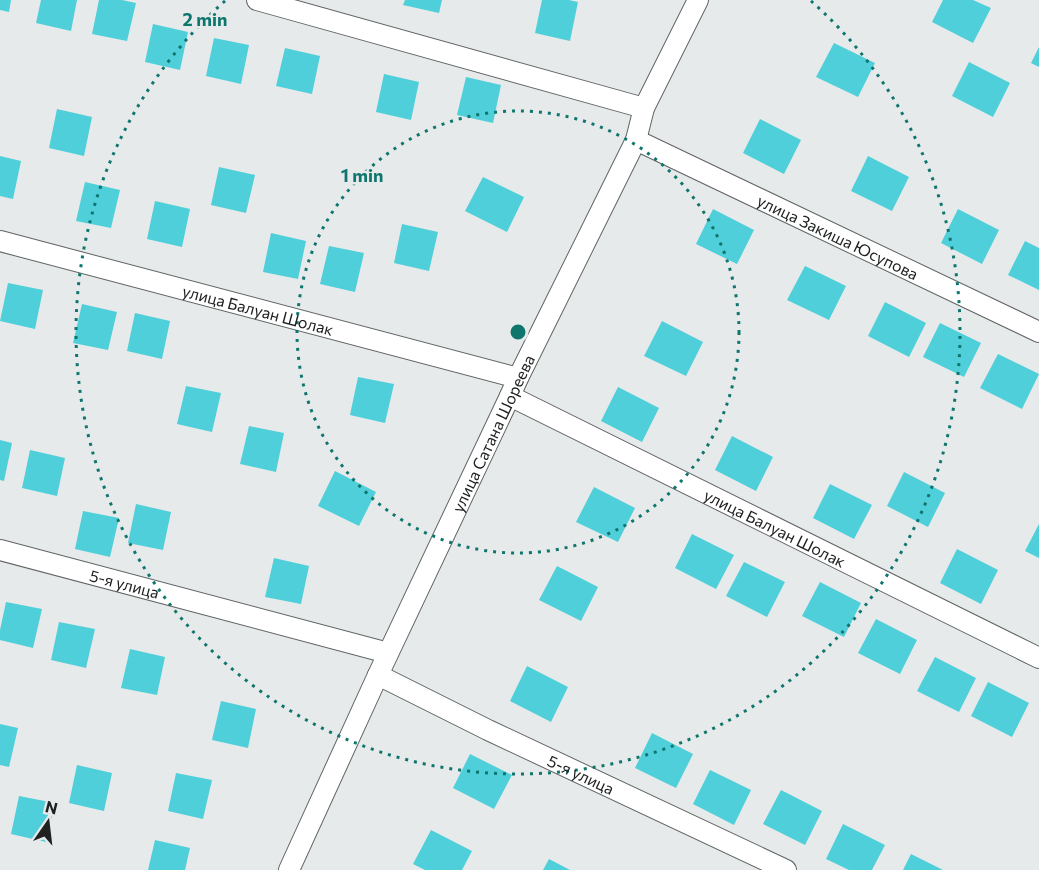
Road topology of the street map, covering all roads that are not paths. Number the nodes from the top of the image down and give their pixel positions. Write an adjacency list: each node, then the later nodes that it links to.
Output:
1 (257, 0): 3 (street)
2 (698, 0): 3 (street, улица Сатана Шореева)
3 (644, 108): 4 (street, улица Сатана Шореева)
4 (636, 140): 6 (street, улица Закиша Юсупова); 7 (street, улица Сатана Шореева)
5 (0, 241): 7 (street, улица Балуан Шолак)
6 (1039, 332)
7 (518, 378): 8 (street, улица Сатана Шореева)
8 (510, 396): 10 (street, улица Сатана Шореева); 11 (street, улица Балуан Шолак)
9 (0, 550): 10 (street, 5-я улица)
10 (388, 653): 12 (street, улица Сатана Шореева)
11 (1039, 658)
12 (378, 675): 13 (street, улица Сатана Шореева); 14 (street, 5-я улица)
13 (290, 870)
14 (786, 870)

